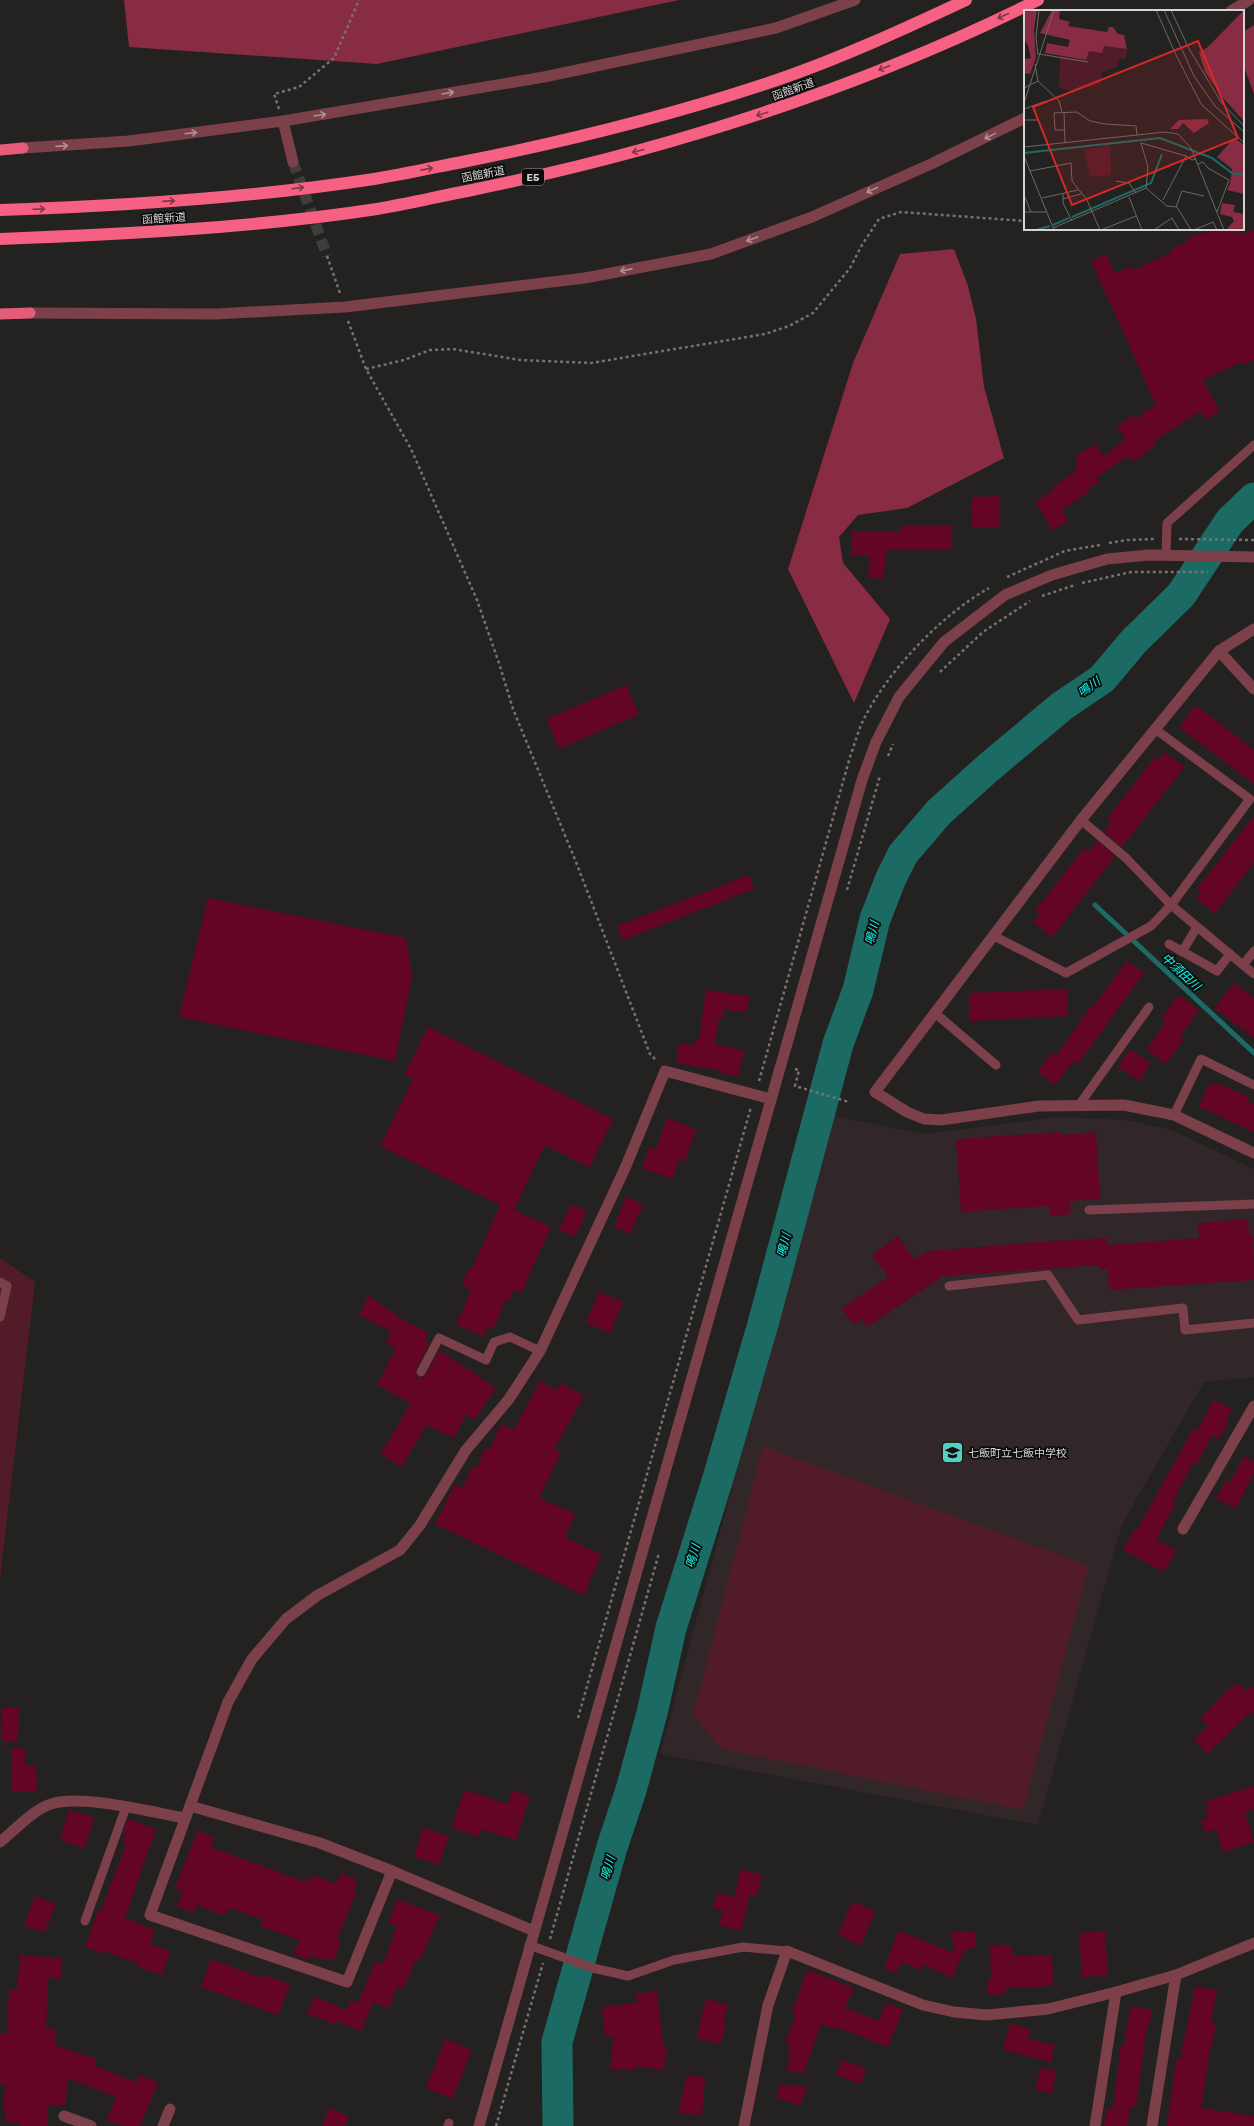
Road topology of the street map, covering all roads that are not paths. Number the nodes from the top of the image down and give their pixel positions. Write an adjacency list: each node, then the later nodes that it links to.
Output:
1 (855, 0): 7 (street, one-way to 1)
2 (966, 0): 11 (highway, 函館新道, one-way to 2)
3 (1038, 0): 12 (highway, 函館新道 / E5, one-way to 12)
4 (1250, 0): 5 (street)
5 (1234, 10)
6 (1024, 118): 14 (street, one-way to 14)
7 (283, 121): 8 (street, one-way to 7); 10 (street)
8 (23, 148): 9 (highway)
9 (0, 150)
10 (293, 162)
11 (0, 210)
12 (0, 239)
13 (0, 314): 14 (highway)
14 (30, 314)
15 (1254, 445): 16 (lane)
16 (1166, 555): 17 (street); 36 (street)
17 (1254, 557)
18 (1254, 629): 19 (street)
19 (1219, 650): 20 (street); 21 (street)
20 (1254, 689)
21 (1155, 729): 22 (street); 23 (lane)
22 (1081, 820): 23 (lane); 25 (street)
23 (1171, 905): 24 (lane); 25 (lane)
24 (1197, 927): 28 (lane); 29 (lane)
25 (994, 936): 33 (street)
26 (1169, 944): 28 (lane)
27 (1254, 951): 30 (lane)
28 (1182, 952): 29 (lane)
29 (1230, 954): 30 (lane)
30 (1243, 965): 31 (lane)
31 (1254, 974)
32 (1149, 1007): 37 (lane)
33 (935, 1014): 34 (lane); 37 (street)
34 (996, 1065)
35 (1254, 1085): 38 (lane)
36 (771, 1099): 46 (street); 56 (street)
37 (1079, 1105): 38 (street)
38 (1174, 1115): 39 (street)
39 (1254, 1153)
40 (1254, 1204): 41 (lane)
41 (1089, 1210)
42 (0, 1282): 44 (lane)
43 (949, 1286): 45 (lane)
44 (0, 1317)
45 (1254, 1322)
46 (540, 1352): 47 (lane); 50 (street)
47 (421, 1372)
48 (1254, 1406): 49 (street)
49 (1183, 1529)
50 (190, 1806): 52 (street); 54 (street)
51 (126, 1807): 52 (street); 53 (street); 55 (lane)
52 (184, 1818): 54 (street)
53 (0, 1842)
54 (392, 1871): 56 (street)
55 (85, 1921)
56 (534, 1932): 58 (street)
57 (1254, 1943): 60 (street)
58 (530, 1945): 59 (lane); 66 (street)
59 (787, 1951): 61 (street); 67 (street)
60 (1176, 1975): 61 (street); 69 (street)
61 (1116, 1992): 68 (street)
62 (170, 2109): 65 (street)
63 (64, 2116): 64 (street)
64 (91, 2126)
65 (163, 2126)
66 (479, 2126)
67 (744, 2126)
68 (1095, 2126)
69 (1152, 2126)

